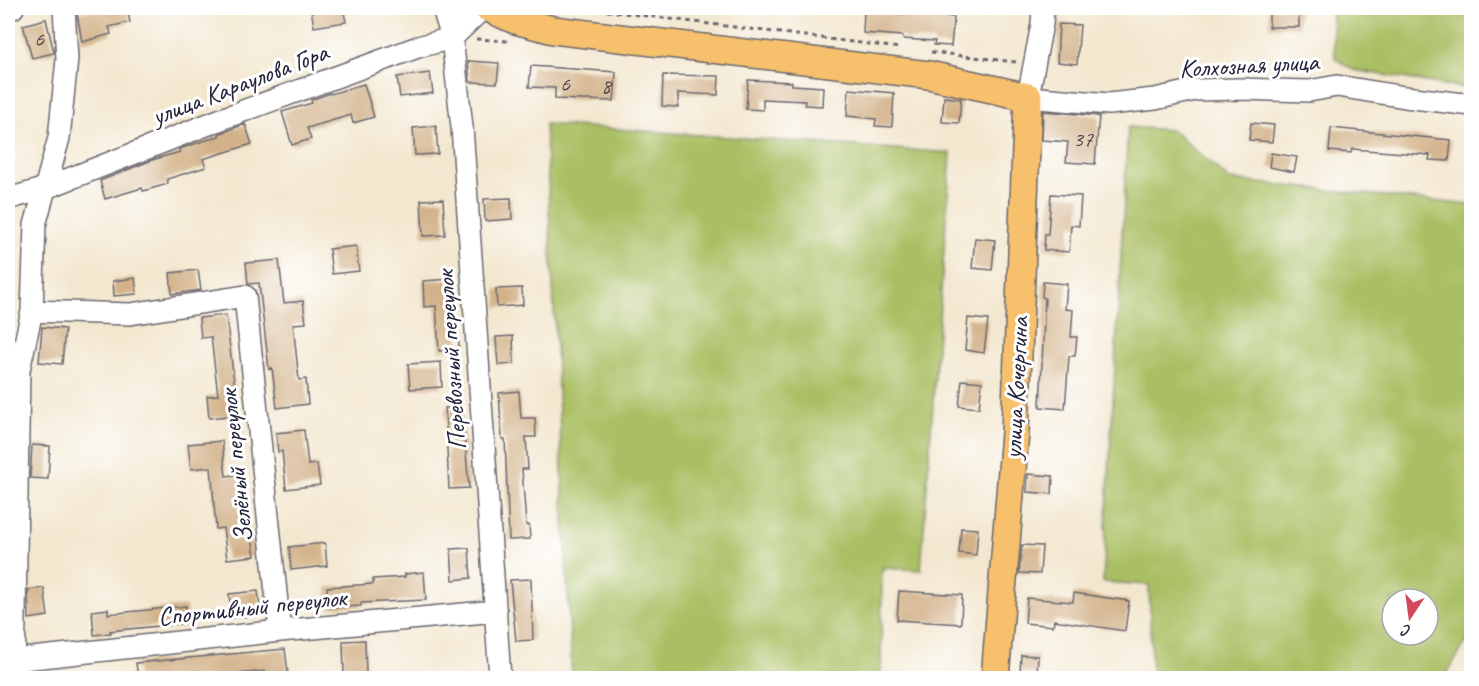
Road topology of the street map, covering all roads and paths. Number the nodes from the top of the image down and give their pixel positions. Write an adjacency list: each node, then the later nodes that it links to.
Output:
1 (13, 8): 8 (street)
2 (64, 8): 15 (street)
3 (443, 8): 9 (street, Перевозный переулок)
4 (483, 8): 9 (street, улица Караулова Гора)
5 (488, 8): 13 (main road)
6 (562, 8): 10 (path)
7 (1043, 8): 12 (street, улица Кочергина)
8 (8, 9)
9 (452, 38): 15 (street, улица Караулова Гора); 18 (street, Перевозный переулок)
10 (907, 49)
11 (931, 52): 12 (path)
12 (1034, 64): 13 (street, улица Кочергина)
13 (1028, 97): 14 (street, Колхозная улица); 22 (main road, улица Кочергина)
14 (1472, 105)
15 (46, 188): 16 (street, улица Караулова Гора); 17 (street)
16 (8, 199)
17 (32, 311): 19 (street, Зелёный переулок); 20 (street)
18 (496, 611): 19 (street, Спортивный переулок); 21 (street, Перевозный переулок)
19 (280, 630): 20 (street, Спортивный переулок)
20 (14, 669)
21 (500, 678)
22 (995, 678)

